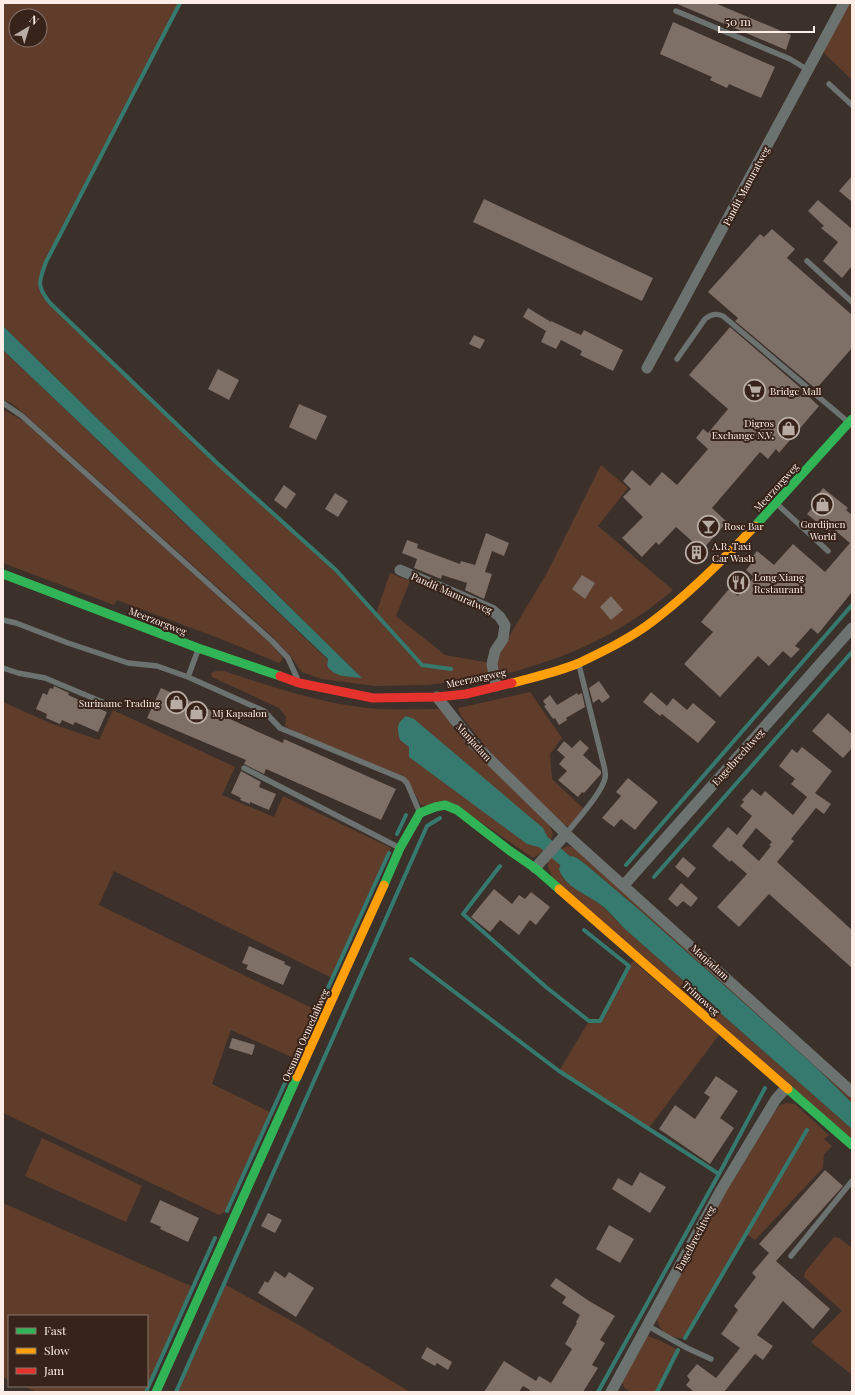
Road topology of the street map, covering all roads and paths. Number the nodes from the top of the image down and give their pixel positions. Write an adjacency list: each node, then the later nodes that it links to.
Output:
1 (844, 3): 3 (street, Pandit Manuratweg)
2 (676, 11): 3 (lane)
3 (809, 70): 9 (street, Pandit Manuratweg)
4 (829, 84): 5 (lane)
5 (852, 105)
6 (807, 261): 7 (lane)
7 (852, 302)
8 (677, 359): 11 (lane)
9 (647, 368)
10 (3, 403): 22 (lane)
11 (851, 421): 12 (street, Meerzorgweg)
12 (776, 502): 13 (lane); 19 (street, Meerzorgweg)
13 (828, 551)
14 (400, 570): 23 (street, Pandit Manuratweg)
15 (3, 574): 18 (street, Meerzorgweg)
16 (3, 620): 21 (lane)
17 (852, 628): 31 (street, Engelbrechtweg)
18 (198, 648): 21 (lane); 22 (street, Meerzorgweg)
19 (578, 663): 23 (street, Meerzorgweg); 28 (lane)
20 (3, 668): 25 (lane)
21 (188, 677): 27 (lane)
22 (299, 684): 24 (street, Meerzorgweg)
23 (496, 686): 24 (street, Meerzorgweg)
24 (437, 697): 28 (street, Manjadam)
25 (112, 706)
26 (244, 768): 29 (lane)
27 (420, 814): 29 (street, Oesman Oemedaliweg); 30 (street)
28 (563, 836): 30 (street); 31 (street, Manjadam)
29 (400, 848): 39 (street, Oesman Oemedaliweg)
30 (537, 866): 32 (street, Trimoweg)
31 (624, 885): 33 (street, Manjadam)
32 (786, 1088): 34 (street, Trimoweg); 37 (street, Engelbrechtweg)
33 (852, 1092)
34 (852, 1145)
35 (852, 1181): 36 (lane)
36 (791, 1256)
37 (648, 1326): 38 (lane); 40 (street, Engelbrechtweg)
38 (711, 1359)
39 (156, 1392)
40 (611, 1392)

